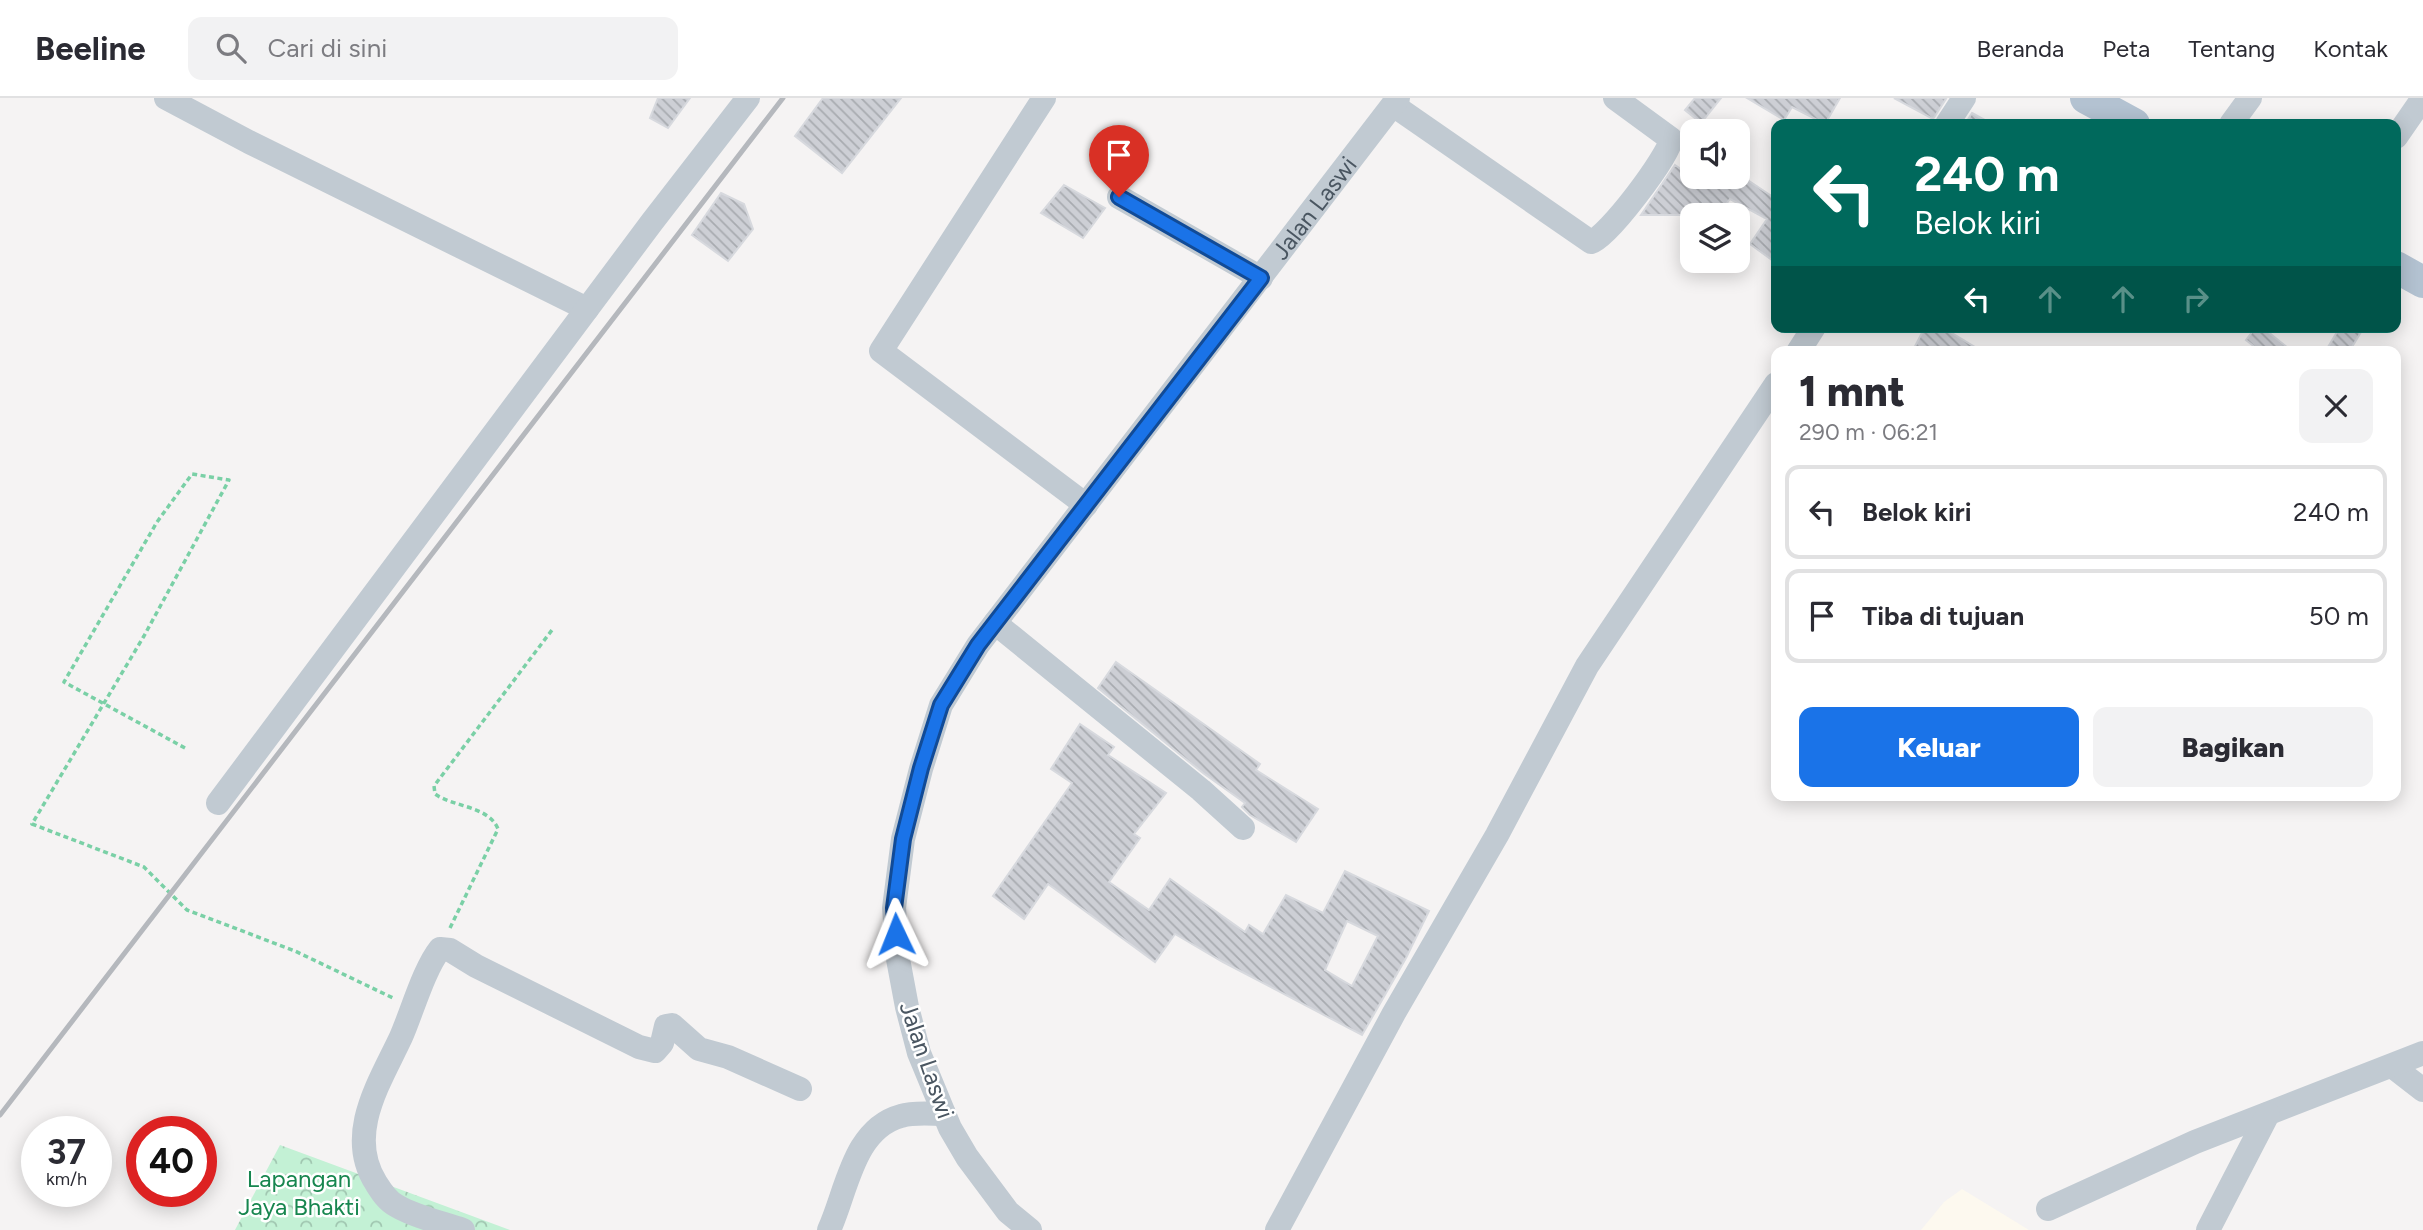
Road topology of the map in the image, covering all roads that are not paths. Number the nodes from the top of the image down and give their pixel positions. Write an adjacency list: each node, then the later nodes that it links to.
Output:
1 (166, 98): 18 (street)
2 (748, 98): 18 (street)
3 (1044, 98): 20 (street)
4 (1615, 98): 9 (street)
5 (1964, 98): 10 (street)
6 (2250, 98): 12 (street)
7 (2423, 98): 13 (street)
8 (2088, 99): 11 (main road)
9 (1396, 101): 16 (street, Jalan Laswi)
10 (1950, 119)
11 (2125, 119)
12 (2235, 119)
13 (2401, 130)
14 (1119, 197): 16 (street)
15 (2401, 270): 17 (main road)
16 (1261, 278): 20 (street, Jalan Laswi)
17 (2423, 282)
18 (587, 309): 22 (street)
19 (1771, 391): 34 (street)
20 (1086, 505): 21 (street, Jalan Laswi)
21 (995, 623): 23 (street); 28 (street, Jalan Laswi)
22 (218, 803)
23 (1243, 828)
24 (2423, 1054): 25 (street)
25 (2392, 1066): 27 (street); 29 (street)
26 (800, 1089): 31 (street)
27 (2423, 1090)
28 (944, 1114): 32 (street); 33 (street, Jalan Laswi)
29 (2268, 1114): 30 (street); 35 (street)
30 (2048, 1209)
31 (463, 1230)
32 (829, 1230)
33 (1030, 1230)
34 (1278, 1230)
35 (2208, 1230)

